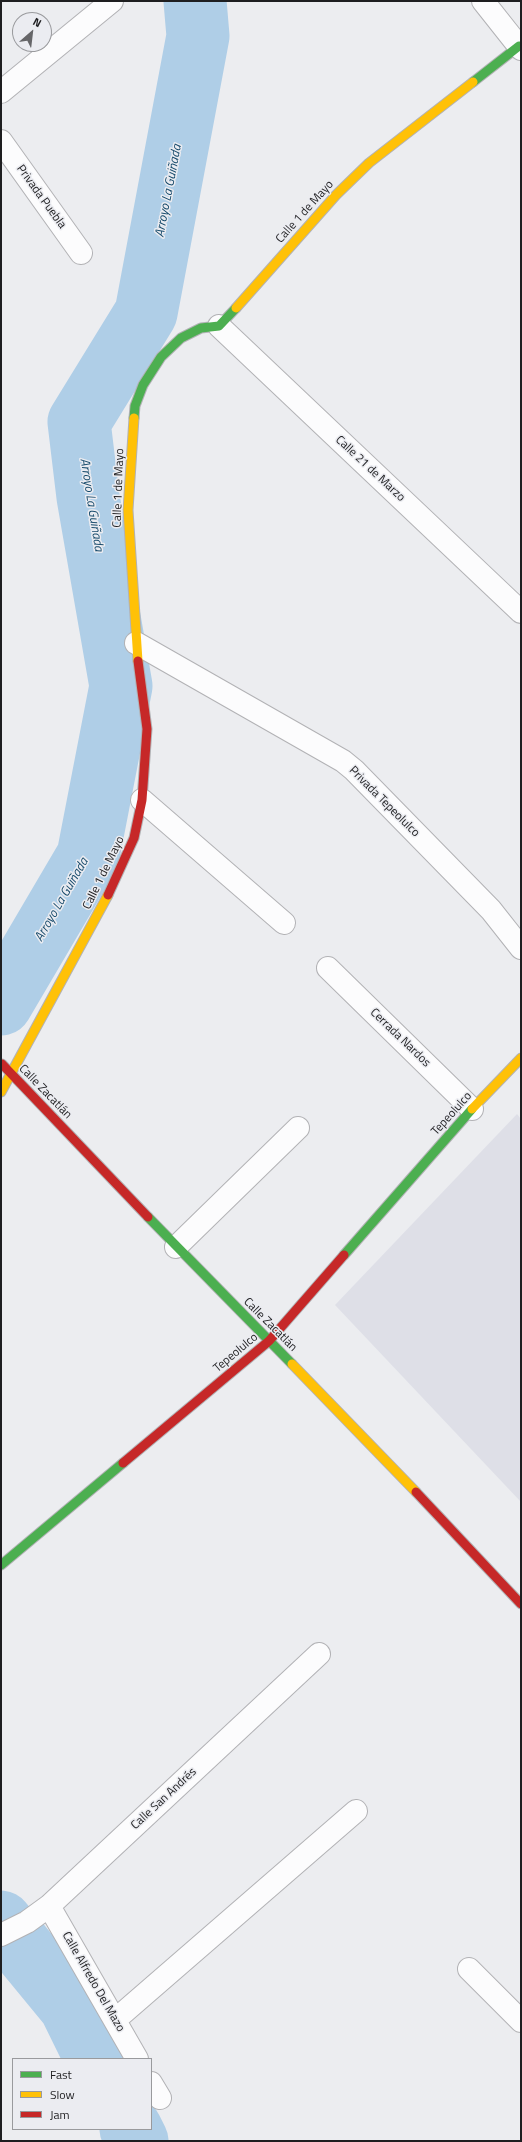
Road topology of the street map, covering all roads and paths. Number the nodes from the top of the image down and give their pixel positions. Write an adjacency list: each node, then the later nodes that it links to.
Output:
1 (112, 1): 4 (street)
2 (483, 1): 3 (street)
3 (520, 47): 7 (street, Calle 1 de Mayo)
4 (1, 92)
5 (1, 141): 6 (street, Privada Puebla)
6 (82, 253)
7 (220, 326): 8 (street, Calle 21 de Marzo); 9 (street, Calle 1 de Mayo)
8 (521, 612)
9 (136, 643): 10 (street, Calle 1 de Mayo); 12 (street, Privada Tepeolulco)
10 (142, 800): 11 (street); 16 (street, Calle 1 de Mayo)
11 (284, 923)
12 (521, 948)
13 (328, 968): 18 (street, Cerrada Nardos)
14 (521, 1058): 18 (street, Tepeolulco)
15 (1, 1064): 16 (street, Calle Zacatlán)
16 (11, 1074): 17 (street, Calle 1 de Mayo); 20 (street, Calle Zacatlán)
17 (1, 1092)
18 (472, 1109): 21 (street, Tepeolulco)
19 (298, 1128): 20 (street)
20 (176, 1247): 21 (street, Calle Zacatlán)
21 (269, 1341): 22 (street, Tepeolulco); 23 (street, Calle Zacatlán)
22 (1, 1565)
23 (521, 1604)
24 (319, 1654): 26 (street, Calle San Andrés)
25 (356, 1811): 29 (street)
26 (49, 1906): 27 (street, Calle San Andrés); 29 (street, Calle Alfredo Del Mazo)
27 (1, 1935)
28 (469, 1969): 30 (street)
29 (115, 2020): 31 (street, Calle Alfredo Del Mazo)
30 (521, 2021)
31 (136, 2058)

